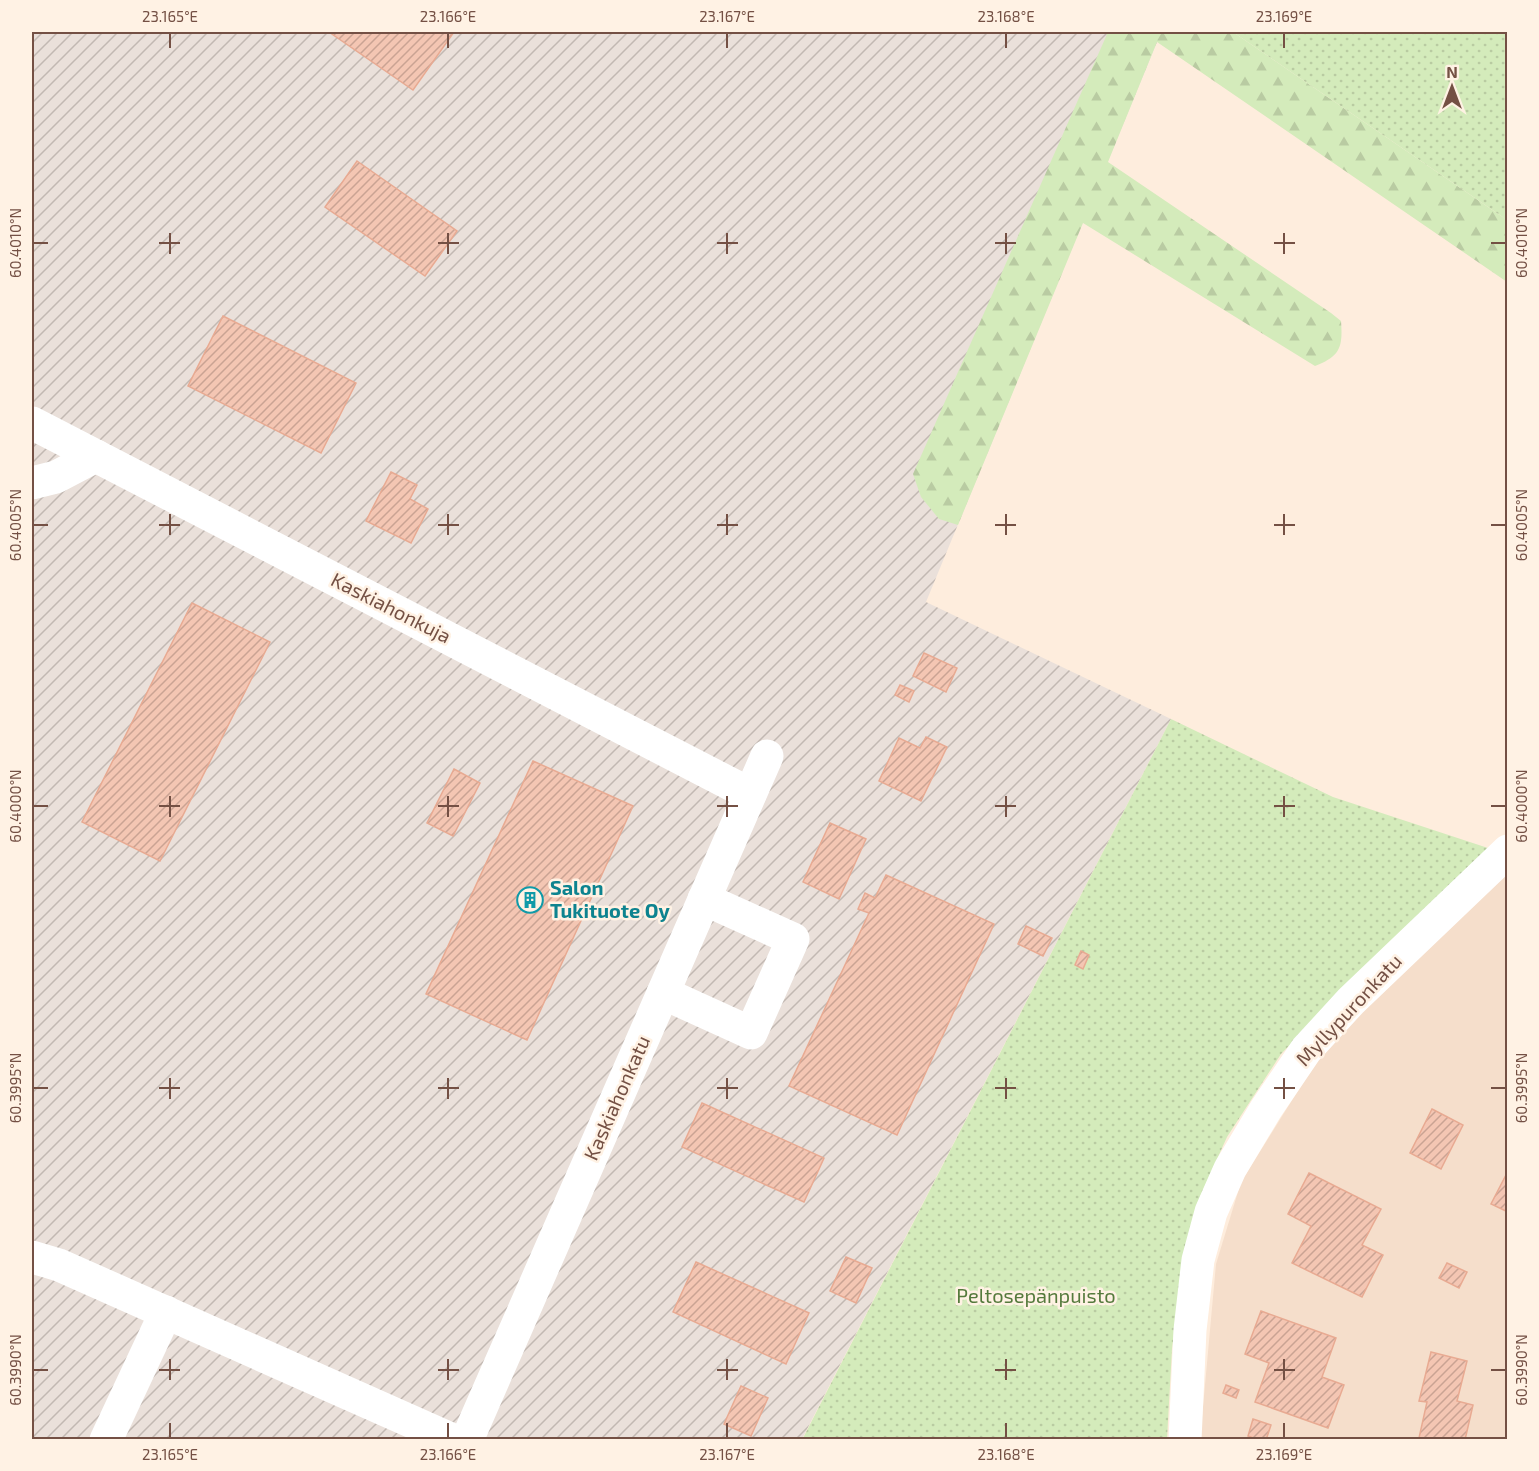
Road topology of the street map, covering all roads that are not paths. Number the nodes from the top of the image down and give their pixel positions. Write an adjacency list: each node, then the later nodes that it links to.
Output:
1 (32, 423): 2 (street, Kaskiahonkuja)
2 (96, 456): 3 (street); 5 (street, Kaskiahonkuja)
3 (32, 483)
4 (767, 756): 5 (street, Kaskiahonkatu)
5 (750, 794): 7 (street, Kaskiahonkatu)
6 (1508, 851): 11 (street, Myllypuronkatu)
7 (704, 899): 8 (street, Kaskiahonkatu); 8 (street)
8 (663, 993): 14 (street, Kaskiahonkatu)
9 (32, 1257): 10 (street)
10 (166, 1312): 12 (street); 13 (street)
11 (1188, 1439)
12 (106, 1440)
13 (453, 1440)
14 (467, 1440)

